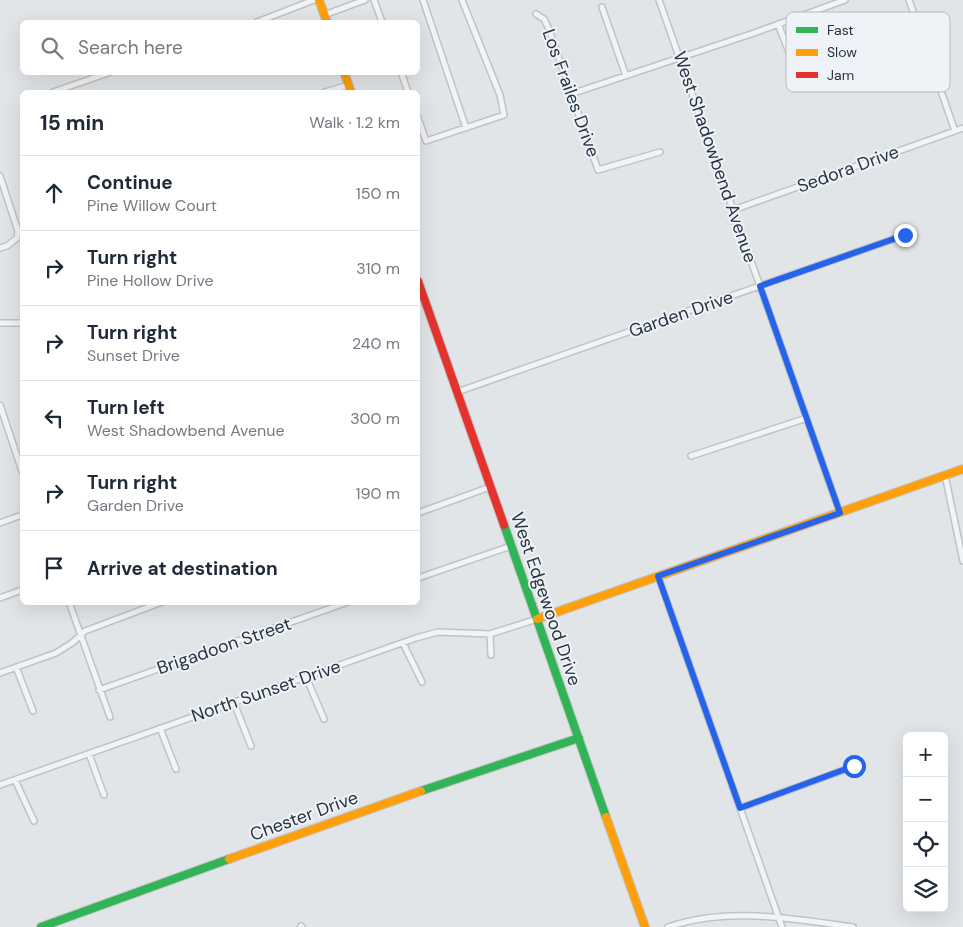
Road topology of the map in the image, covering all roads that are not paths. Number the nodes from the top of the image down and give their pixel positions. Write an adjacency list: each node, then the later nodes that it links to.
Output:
1 (314, 0): 15 (street)
2 (319, 0): 14 (street)
3 (365, 0): 14 (street)
4 (374, 0): 16 (street)
5 (423, 0): 31 (street)
6 (462, 0): 31 (street)
7 (659, 0): 20 (street, West Shadowbend Avenue)
8 (845, 0): 11 (street)
9 (909, 0): 12 (street)
10 (602, 7): 24 (street)
11 (812, 12)
12 (913, 12)
13 (536, 14): 29 (street, Los Frailes Drive)
14 (325, 19)
15 (261, 20)
16 (381, 20)
17 (786, 21): 18 (street)
18 (778, 24): 19 (street); 20 (street)
19 (786, 44)
20 (680, 58): 24 (street); 36 (street, West Shadowbend Avenue)
21 (102, 75): 26 (street)
22 (345, 75): 25 (street)
23 (402, 75): 27 (street)
24 (626, 76): 29 (street)
25 (350, 89)
26 (59, 90)
27 (407, 90)
28 (941, 92): 33 (street)
29 (571, 94): 34 (street, Los Frailes Drive)
30 (420, 124): 31 (street)
31 (466, 128)
32 (963, 128): 33 (street, Sedora Drive)
33 (955, 131): 36 (street, Sedora Drive)
34 (660, 152)
35 (0, 176): 38 (street)
36 (733, 210): 39 (street, West Shadowbend Avenue)
37 (905, 235): 39 (street, Garden Drive)
38 (0, 248)
39 (760, 286): 43 (street, Garden Drive); 45 (street, West Shadowbend Avenue)
40 (420, 287): 43 (street, West Edgewood Drive)
41 (0, 323): 42 (street)
42 (20, 324)
43 (456, 392): 50 (street, West Edgewood Drive)
44 (0, 405): 47 (street)
45 (807, 418): 46 (street); 52 (street, West Shadowbend Avenue)
46 (691, 456)
47 (20, 466)
48 (963, 469): 49 (street)
49 (945, 475): 52 (street); 56 (street)
50 (490, 487): 51 (street); 55 (street, West Edgewood Drive)
51 (420, 512)
52 (840, 513): 57 (street)
53 (20, 516): 54 (street)
54 (0, 523)
55 (511, 546): 58 (street); 64 (street, West Edgewood Drive)
56 (963, 561)
57 (658, 576): 64 (street); 87 (street)
58 (420, 577)
59 (20, 591): 60 (street)
60 (0, 598)
61 (70, 605): 66 (street)
62 (154, 605): 66 (street)
63 (340, 605): 73 (street, Brigadoon Street)
64 (536, 619): 65 (street, North Sunset Drive); 79 (street, West Edgewood Drive)
65 (490, 634): 67 (street, North Sunset Drive); 68 (street)
66 (80, 635): 69 (street); 73 (street)
67 (403, 643): 71 (street, North Sunset Drive); 72 (street)
68 (491, 655)
69 (16, 667): 70 (street); 75 (street)
70 (0, 673)
71 (306, 677): 74 (street, North Sunset Drive); 77 (street)
72 (422, 682)
73 (99, 690): 76 (street)
74 (234, 703): 78 (street, North Sunset Drive); 80 (street)
75 (33, 711)
76 (110, 718)
77 (324, 718)
78 (160, 728): 81 (street, North Sunset Drive); 83 (street)
79 (579, 738): 90 (street, Chester Drive); 91 (street, West Edgewood Drive)
80 (251, 746)
81 (89, 754): 84 (street, North Sunset Drive); 86 (street)
82 (860, 764): 87 (street)
83 (176, 769)
84 (15, 780): 85 (street, North Sunset Drive); 88 (street)
85 (0, 785)
86 (104, 795)
87 (740, 808): 89 (street)
88 (34, 821)
89 (778, 918): 92 (street); 93 (street); 94 (street)
90 (42, 927)
91 (645, 927)
92 (668, 927)
93 (782, 927)
94 (853, 927)

